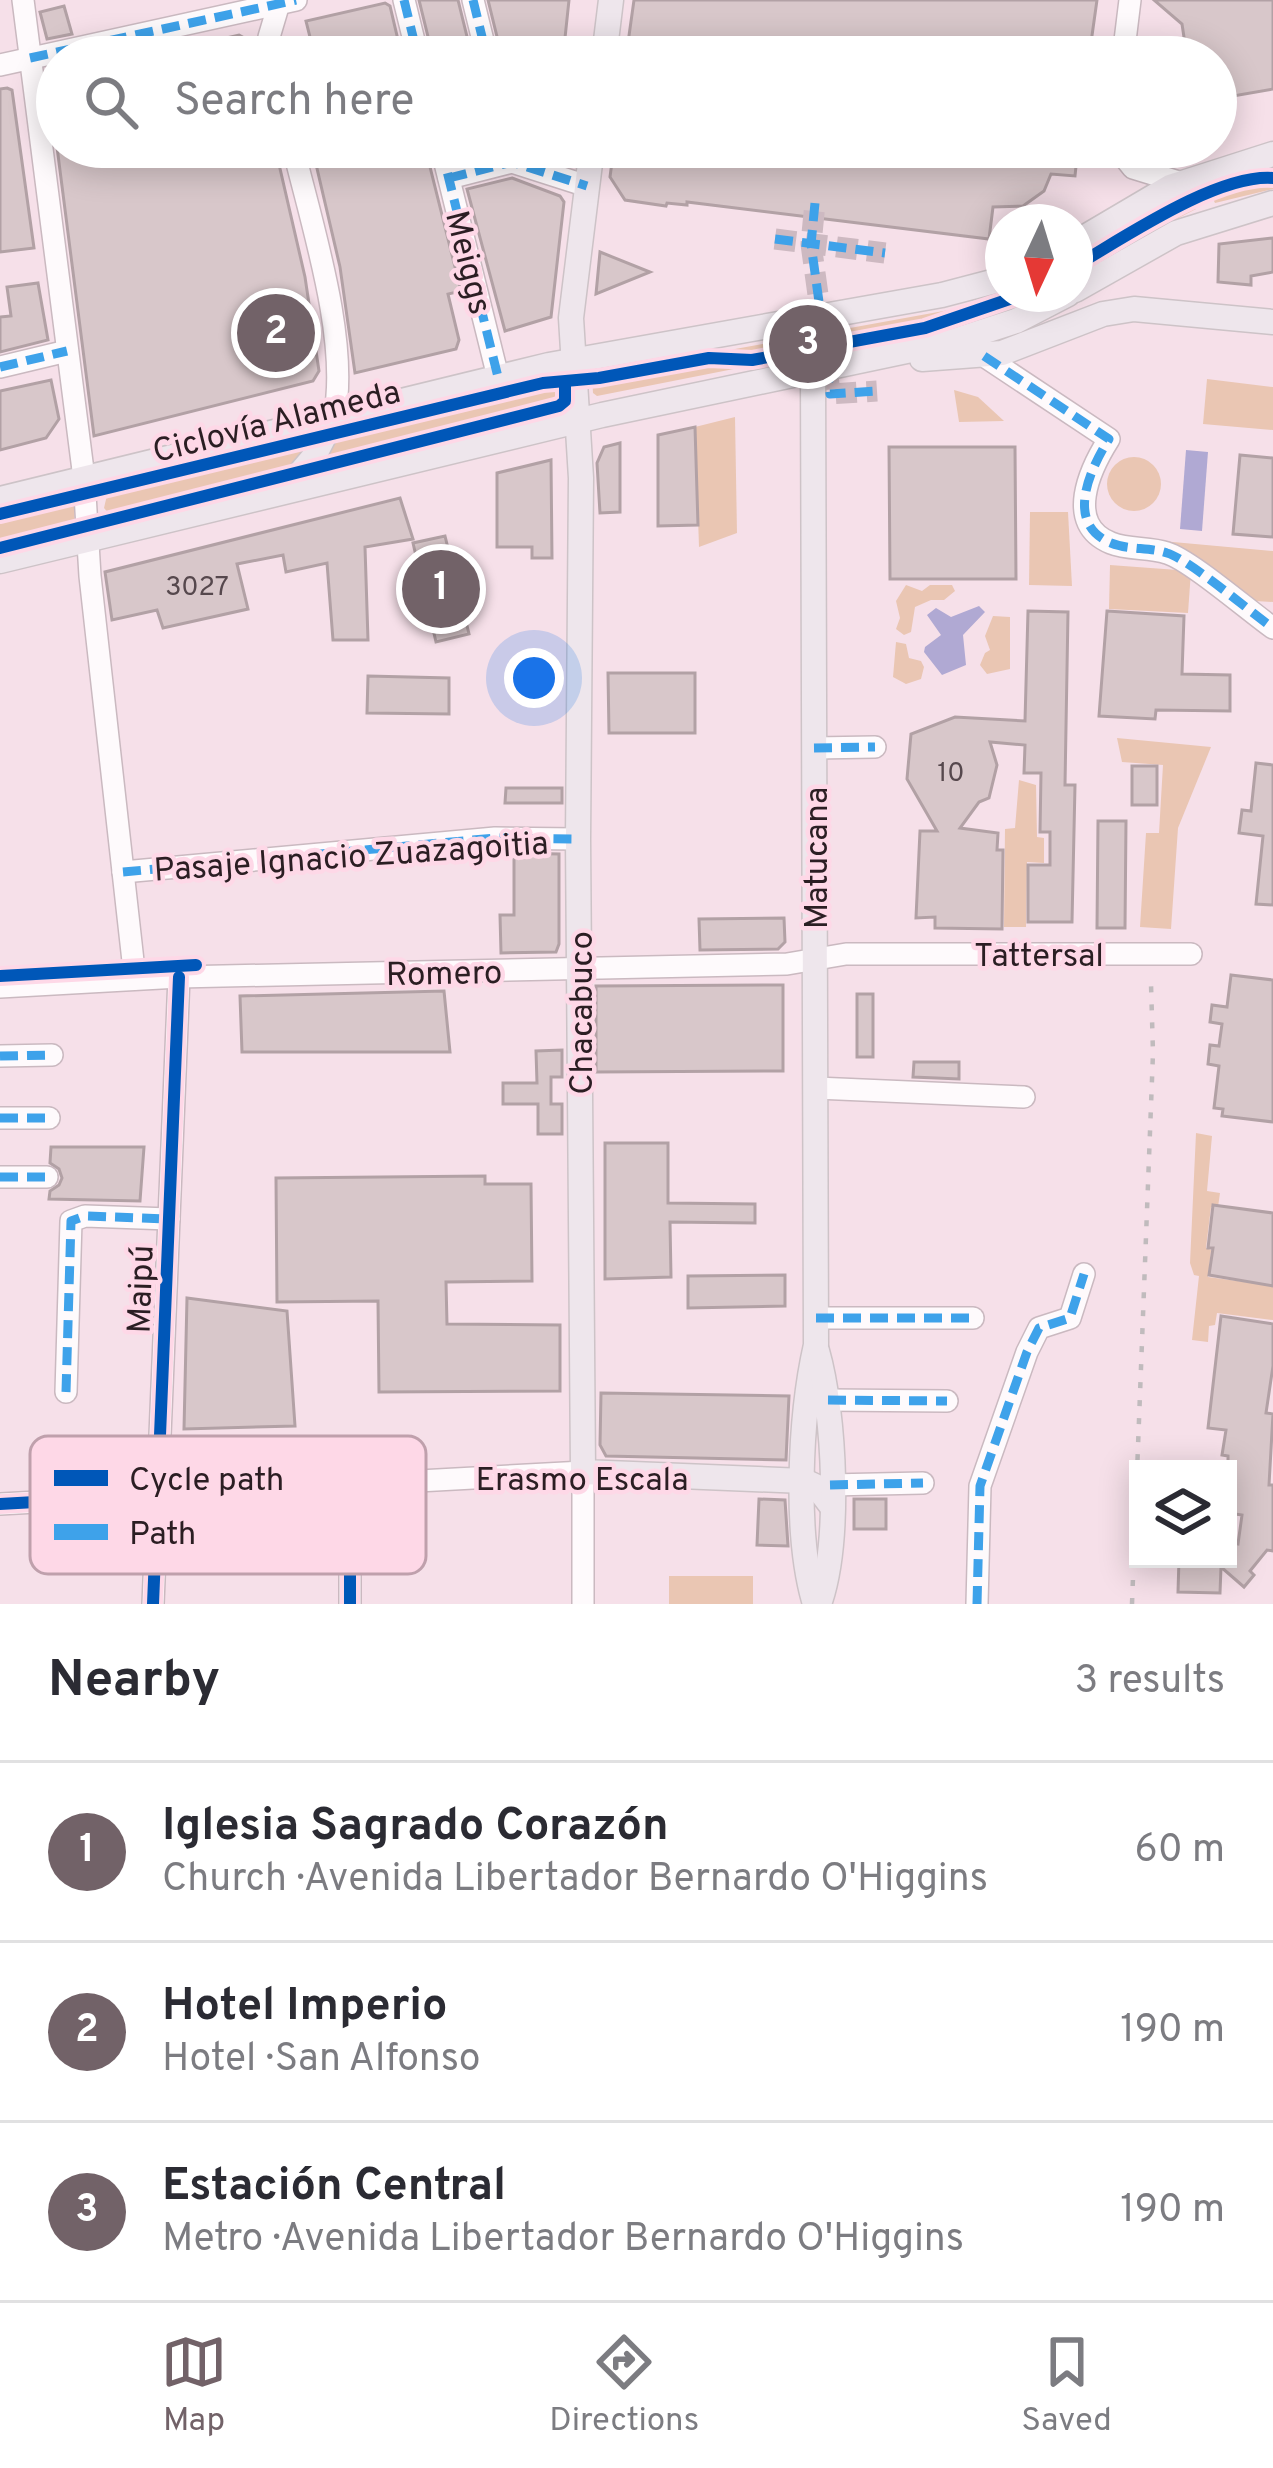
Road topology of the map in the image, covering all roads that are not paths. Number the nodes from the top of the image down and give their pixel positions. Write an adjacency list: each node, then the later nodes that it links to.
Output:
1 (23, 0): 14 (street)
2 (404, 0): 9 (street)
3 (473, 0): 10 (street)
4 (611, 0): 11 (main road)
5 (1130, 0): 12 (street)
6 (285, 1): 7 (street); 8 (street)
7 (129, 36)
8 (268, 36)
9 (413, 36)
10 (482, 36)
11 (607, 36)
12 (1126, 36)
13 (36, 57): 14 (street)
14 (31, 58): 15 (street); 16 (street)
15 (0, 65)
16 (36, 99)
17 (1273, 154): 18 (main road)
18 (1237, 165)
19 (45, 168): 36 (street)
20 (298, 168): 43 (street)
21 (447, 168): 27 (street, Meiggs)
22 (476, 168): 27 (street)
23 (542, 168): 29 (street)
24 (589, 168): 29 (main road, Chacabuco)
25 (1133, 168): 28 (street)
26 (1229, 168): 28 (main road)
27 (449, 178): 42 (street, Meiggs)
28 (1182, 183): 31 (main road)
29 (587, 186): 39 (main road, Chacabuco)
30 (1273, 203): 32 (main road)
31 (1093, 233)
32 (1093, 279)
33 (985, 284): 39 (main road)
34 (1031, 312): 38 (main road)
35 (1273, 322): 37 (main road)
36 (67, 351): 40 (street); 45 (street)
37 (984, 356): 38 (main road); 50 (street)
38 (878, 358): 41 (main road)
39 (572, 360): 42 (main road); 44 (main road, Chacabuco)
40 (0, 368)
41 (813, 371): 44 (main road); 52 (main road, Matucana)
42 (498, 377): 43 (main road)
43 (334, 416): 45 (main road); 46 (main road)
44 (577, 422): 46 (main road); 53 (main road, Chacabuco)
45 (84, 478): 47 (main road); 48 (street)
46 (285, 490): 48 (main road)
47 (0, 499)
48 (88, 539): 49 (main road); 54 (street)
49 (0, 561)
50 (1273, 628)
51 (875, 747): 52 (street)
52 (814, 748): 57 (main road, Matucana)
53 (578, 839): 54 (street, Pasaje Ignacio Zuazagoitia); 58 (main road, Chacabuco)
54 (123, 872): 60 (street)
55 (887, 953): 56 (street, Tattersal); 57 (street, Romero)
56 (1191, 954)
57 (815, 959): 58 (street, Romero); 64 (main road, Matucana)
58 (580, 970): 59 (street, Romero); 79 (main road, Chacabuco)
59 (179, 977): 60 (street, Romero); 70 (street, Maipú)
60 (135, 979): 61 (street, Romero)
61 (0, 987)
62 (52, 1055): 63 (street)
63 (0, 1056)
64 (816, 1088): 65 (street); 72 (main road, Matucana)
65 (1024, 1097)
66 (0, 1118): 67 (street)
67 (49, 1118)
68 (46, 1177): 69 (street)
69 (0, 1178)
70 (169, 1219): 75 (street); 78 (street, Maipú)
71 (1084, 1274): 90 (street)
72 (816, 1318): 73 (street); 74 (main road, Matucana)
73 (974, 1318)
74 (816, 1346): 76 (main road, Matucana); 81 (main road, Matucana)
75 (66, 1392)
76 (828, 1400): 77 (street); 83 (main road, Matucana)
77 (947, 1401)
78 (160, 1436)
79 (583, 1472): 80 (street, Erasmo Escala); 81 (main road, Erasmo Escala); 88 (street, Chacabuco)
80 (426, 1480)
81 (804, 1481): 83 (main road); 89 (main road, Matucana)
82 (923, 1483): 83 (street)
83 (830, 1494): 89 (main road, Matucana)
84 (30, 1502): 85 (street, Erasmo Escala)
85 (0, 1504)
86 (154, 1574): 87 (street, Maipú)
87 (153, 1604)
88 (583, 1604)
89 (817, 1604)
90 (977, 1604)

